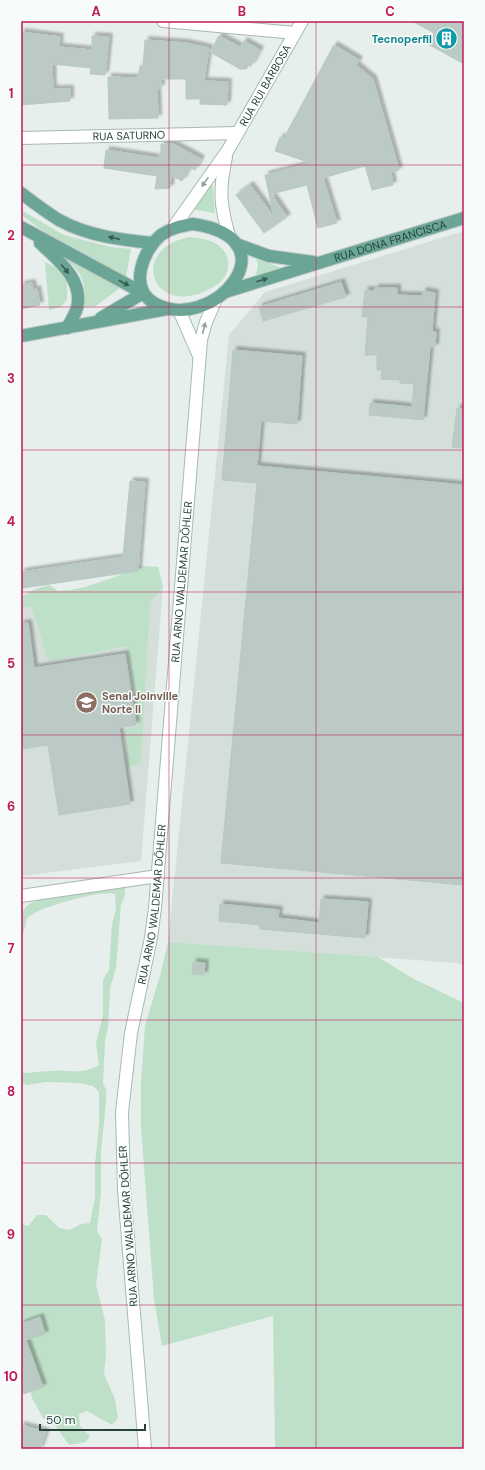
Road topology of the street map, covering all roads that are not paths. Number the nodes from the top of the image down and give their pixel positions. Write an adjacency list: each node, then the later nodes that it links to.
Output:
1 (163, 21): 3 (main road)
2 (302, 21): 3 (main road, RUA RUI BARBOSA)
3 (295, 33): 4 (main road, RUA RUI BARBOSA)
4 (237, 134): 5 (main road, RUA SATURNO); 6 (main road, RUA RUI BARBOSA)
5 (21, 138)
6 (228, 150): 9 (main road, RUA RUI BARBOSA, one-way to 9); 11 (main road, RUA RUI BARBOSA)
7 (21, 193): 12 (main road, one-way to 7)
8 (464, 218): 13 (main road, RUA DONA FRANCISCA)
9 (173, 228): 11 (main road); 12 (main road)
10 (24, 229): 14 (main road, one-way to 14); 18 (main road, one-way to 18)
11 (233, 240): 13 (main road, RUA DONA FRANCISCA); 15 (main road)
12 (153, 243): 14 (main road)
13 (316, 263): 15 (main road, RUA DONA FRANCISCA, one-way to 13)
14 (143, 293): 16 (main road); 17 (main road)
15 (220, 296): 16 (main road); 20 (main road, RUA ARNO WALDEMAR DÖHLER, one-way to 15)
16 (173, 309): 17 (main road); 20 (main road, RUA ARNO WALDEMAR DÖHLER)
17 (93, 322): 18 (main road)
18 (67, 328): 19 (main road)
19 (21, 336)
20 (200, 359): 21 (main road, RUA ARNO WALDEMAR DÖHLER)
21 (158, 876): 22 (main road); 23 (main road, RUA ARNO WALDEMAR DÖHLER)
22 (21, 896)
23 (145, 1449)

